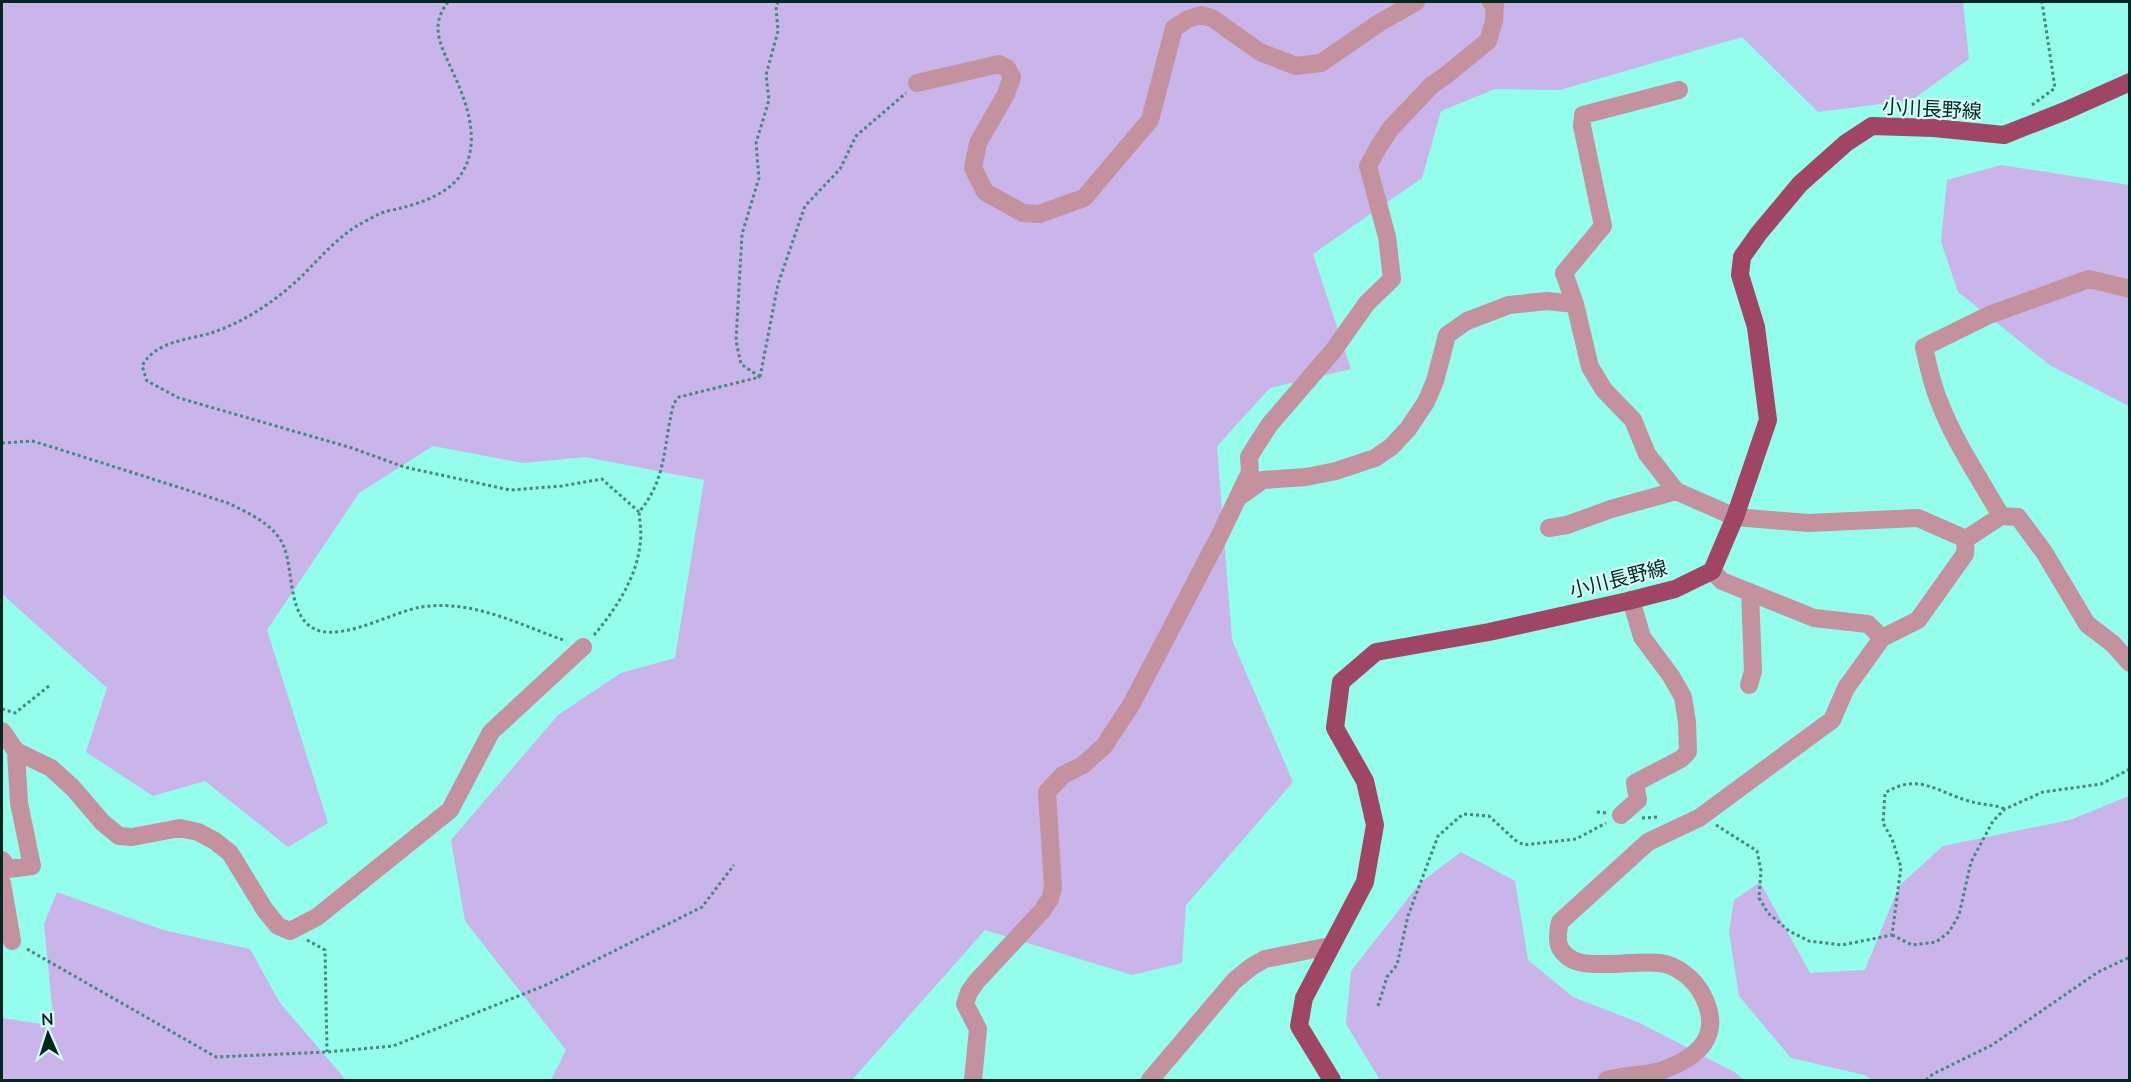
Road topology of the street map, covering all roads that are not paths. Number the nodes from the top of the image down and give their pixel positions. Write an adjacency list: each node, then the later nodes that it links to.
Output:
1 (1416, 2): 4 (street)
2 (1491, 2): 9 (street)
3 (2130, 82): 11 (main road, 小川長野線)
4 (917, 83)
5 (1679, 90): 7 (street)
6 (2130, 289): 10 (street)
7 (1575, 304): 8 (street); 9 (street)
8 (1676, 491): 11 (street); 12 (street)
9 (1239, 497): 27 (street)
10 (2001, 516): 13 (street); 19 (street)
11 (1735, 517): 13 (street); 14 (main road, 小川長野線)
12 (1549, 528)
13 (1966, 539): 17 (street)
14 (1712, 571): 15 (street); 16 (main road, 小川長野線)
15 (1750, 592): 17 (street); 20 (street)
16 (1631, 600): 23 (street); 26 (main road, 小川長野線)
17 (1882, 638): 30 (street)
18 (583, 647): 22 (street)
19 (2130, 663)
20 (1749, 685)
21 (2, 731): 22 (street)
22 (16, 750): 24 (street)
23 (1621, 815)
24 (3, 872): 25 (street)
25 (12, 941)
26 (1330, 946): 28 (street); 29 (main road, 小川長野線)
27 (973, 1080)
28 (1150, 1080)
29 (1332, 1080)
30 (1607, 1080)

